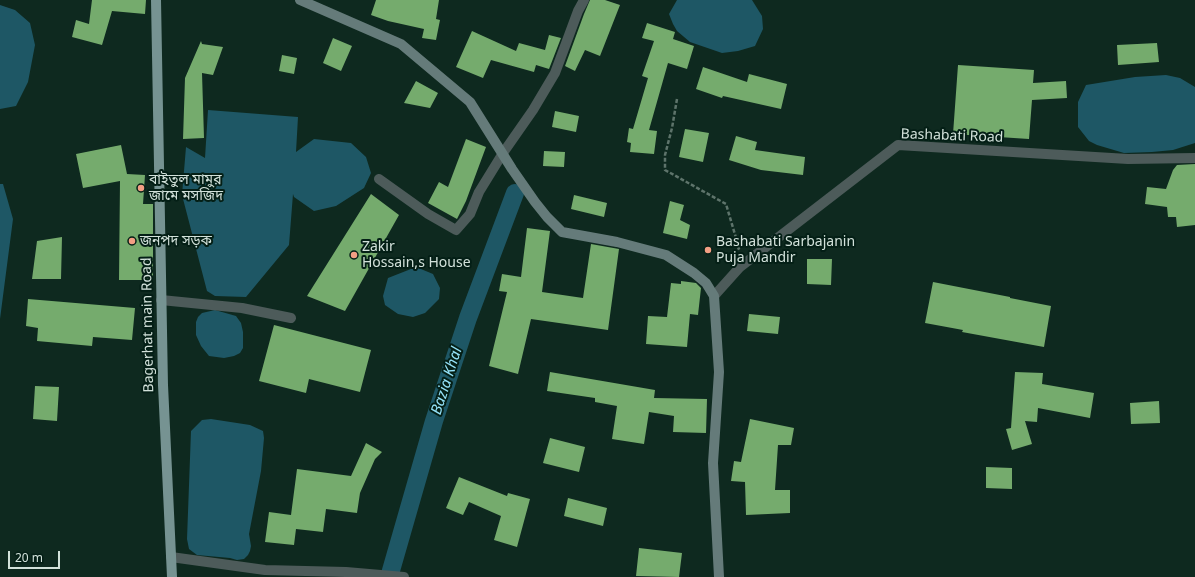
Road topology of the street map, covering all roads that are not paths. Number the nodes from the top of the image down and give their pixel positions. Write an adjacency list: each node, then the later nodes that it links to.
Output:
1 (156, 0): 8 (main road, Bagerhat main Road)
2 (300, 0): 4 (street)
3 (584, 0): 4 (street)
4 (503, 153): 6 (street); 7 (street)
5 (1195, 158): 7 (street, Bashabati Road)
6 (379, 179)
7 (714, 296): 13 (street)
8 (161, 300): 9 (street); 10 (main road, Bagerhat main Road)
9 (291, 318)
10 (171, 557): 11 (main road, Bagerhat main Road); 12 (street)
11 (172, 577)
12 (404, 577)
13 (719, 577)

